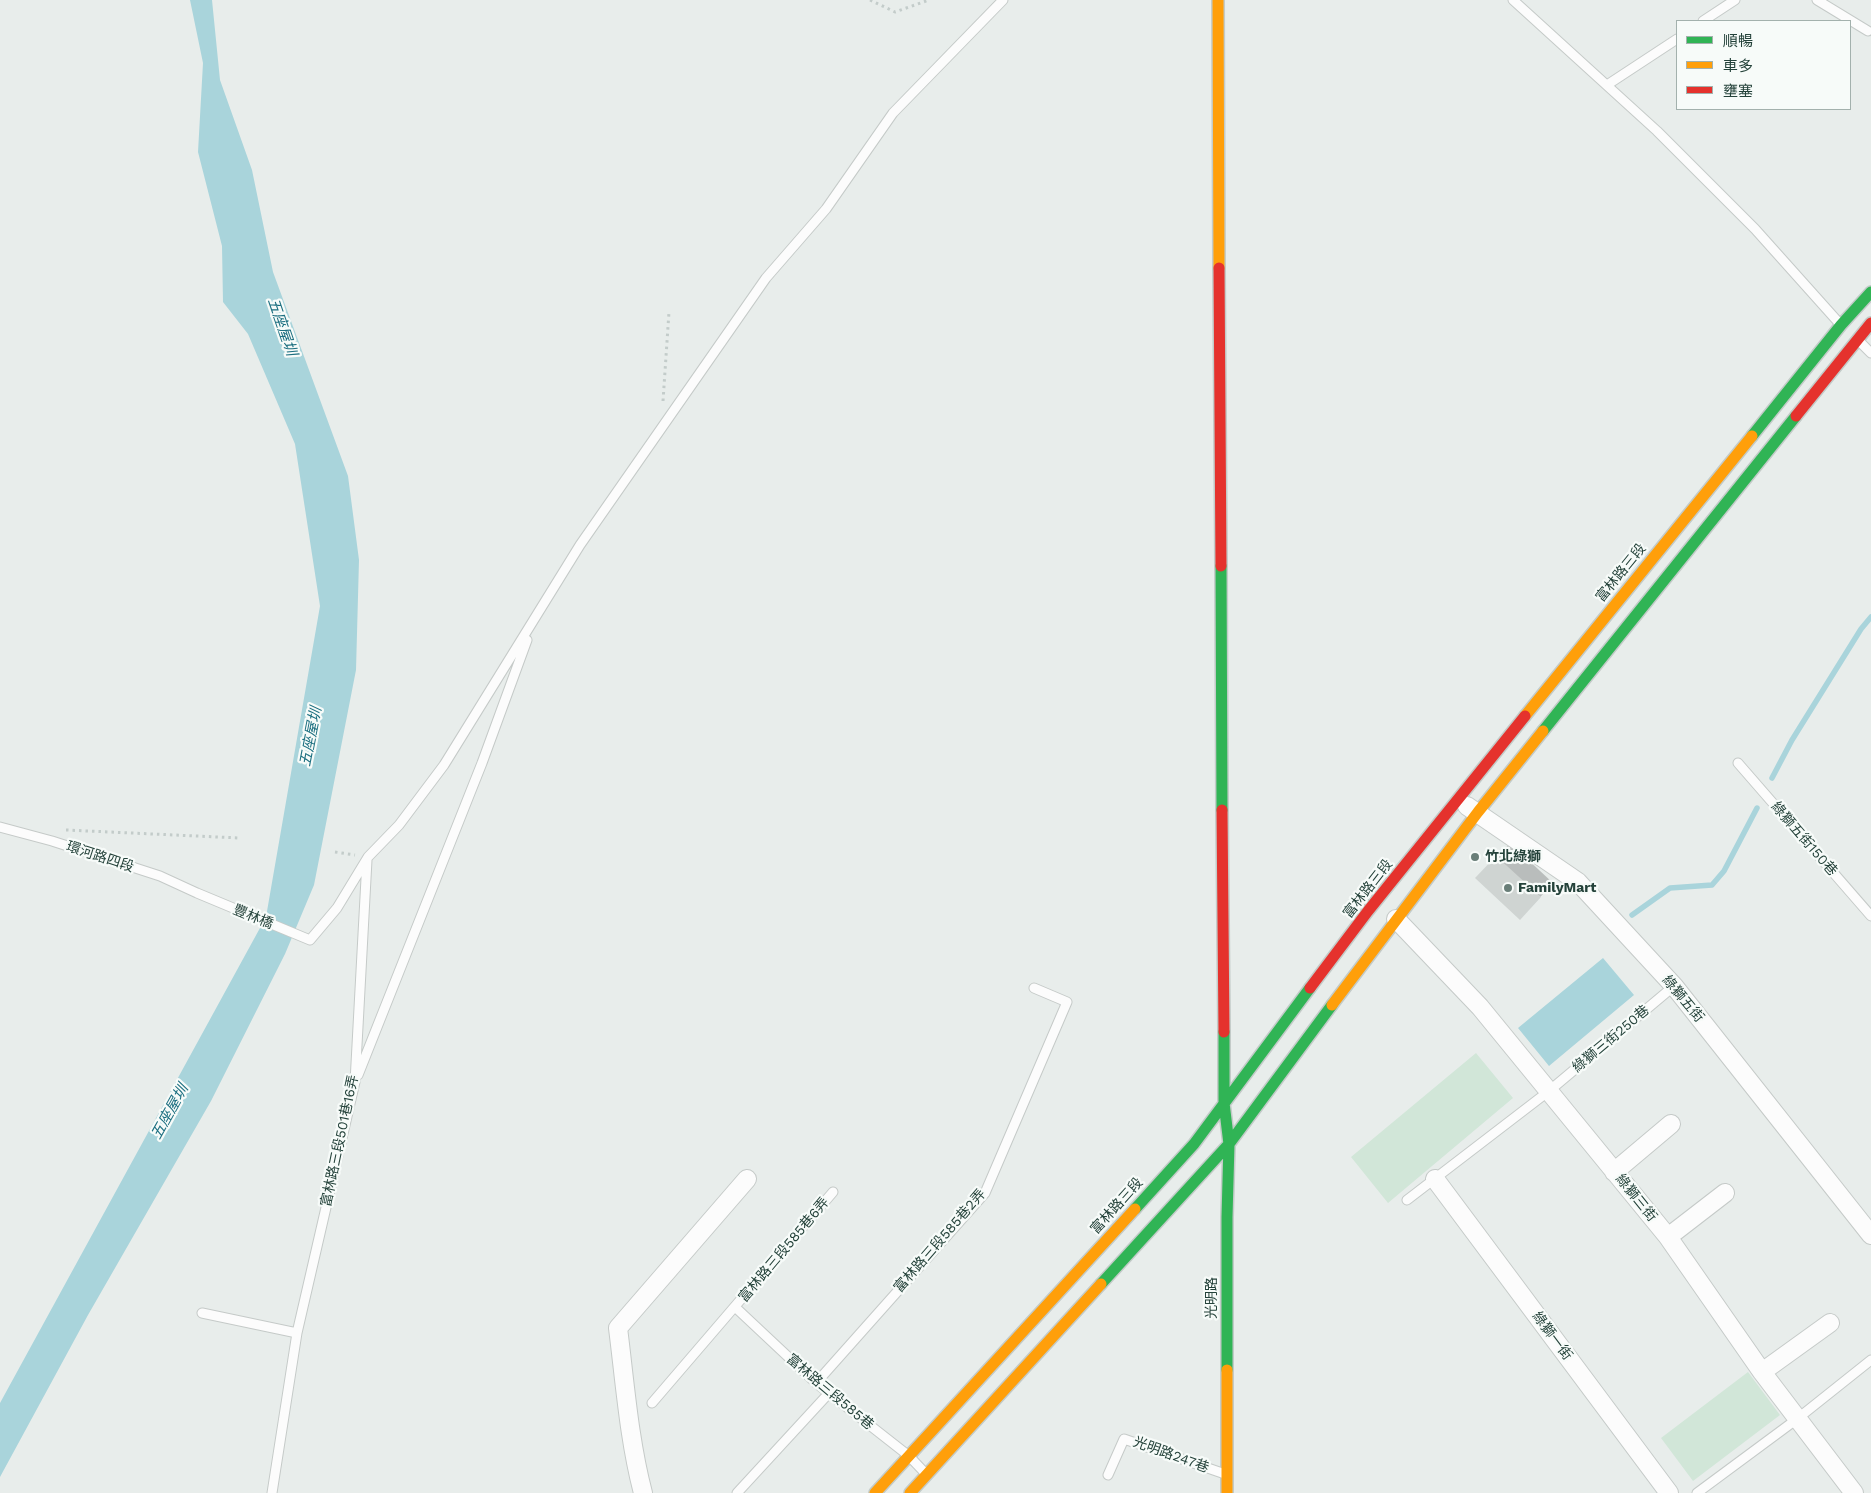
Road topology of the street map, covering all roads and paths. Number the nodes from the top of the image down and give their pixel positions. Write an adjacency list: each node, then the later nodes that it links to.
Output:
1 (870, 0): 2 (path)
2 (929, 0)
3 (1003, 0): 19 (lane)
4 (1218, 0): 36 (main road, 光明路)
5 (1513, 0): 13 (lane)
6 (1735, 0): 8 (lane)
7 (1817, 0): 9 (lane)
8 (1705, 20)
9 (1850, 20)
10 (1851, 21): 11 (lane)
11 (1868, 31)
12 (1676, 39): 13 (lane)
13 (1607, 85): 17 (lane)
14 (1871, 292): 17 (main road, 富林路三段)
15 (669, 312): 19 (path)
16 (1871, 323): 17 (main road, 富林路三段)
17 (1850, 332): 18 (lane); 22 (main road, 富林路三段); 23 (main road, 富林路三段)
18 (1871, 353)
19 (661, 429): 20 (lane)
20 (534, 622): 28 (lane); 34 (lane)
21 (1738, 763): 30 (lane, 綠獅五街150巷)
22 (1458, 800): 23 (street, 綠獅五街); 36 (main road, 富林路三段)
23 (1478, 812): 31 (main road, 富林路三段); 32 (street, 綠獅五街)
24 (0, 827): 29 (lane, 環河路四段)
25 (60, 830): 26 (path)
26 (239, 838)
27 (334, 852): 28 (path)
28 (368, 857): 29 (lane, 豐林橋); 34 (lane, 富林路三段501巷16弄)
29 (197, 893)
30 (1871, 916)
31 (1396, 919): 35 (street, 綠獅三街); 38 (main road, 富林路三段)
32 (1674, 986): 35 (lane, 綠獅三街250巷); 45 (street, 綠獅五街)
33 (1034, 988): 53 (lane, 富林路三段585巷2弄)
34 (355, 1082): 50 (lane, 富林路三段501巷16弄)
35 (1549, 1092): 39 (street, 綠獅三街); 41 (lane, 綠獅三街250巷)
36 (1224, 1103): 38 (main road, 光明路); 57 (main road, 富林路三段)
37 (1672, 1124): 39 (street)
38 (1229, 1144): 58 (main road, 富林路三段); 60 (main road, 光明路)
39 (1614, 1172): 46 (street, 綠獅三街)
40 (747, 1179): 62 (street)
41 (1435, 1179): 44 (lane, 綠獅三街250巷); 67 (street, 綠獅一街)
42 (833, 1192): 47 (lane, 富林路三段585巷6弄)
43 (1725, 1193): 46 (street)
44 (1407, 1200)
45 (1871, 1235)
46 (1668, 1237): 52 (street, 綠獅三街)
47 (735, 1307): 53 (lane, 富林路三段585巷); 55 (lane, 富林路三段585巷6弄)
48 (202, 1313): 50 (lane)
49 (1830, 1323): 52 (street)
50 (297, 1333): 61 (lane, 富林路三段501巷16弄)
51 (1871, 1360): 56 (lane)
52 (1762, 1372): 56 (street, 綠獅三街)
53 (816, 1383): 54 (lane, 富林路三段585巷)
54 (830, 1392): 57 (lane, 富林路三段585巷); 63 (lane)
55 (652, 1404)
56 (1797, 1419): 68 (lane); 69 (street, 綠獅三街)
57 (909, 1456): 58 (lane, 富林路三段585巷); 64 (main road, 富林路三段)
58 (927, 1475): 65 (main road, 富林路三段)
59 (1108, 1475): 60 (lane, 光明路247巷)
60 (1227, 1475): 66 (main road, 光明路)
61 (272, 1493)
62 (643, 1493)
63 (736, 1493)
64 (875, 1493)
65 (910, 1493)
66 (1227, 1493)
67 (1669, 1493)
68 (1697, 1493)
69 (1854, 1493)

